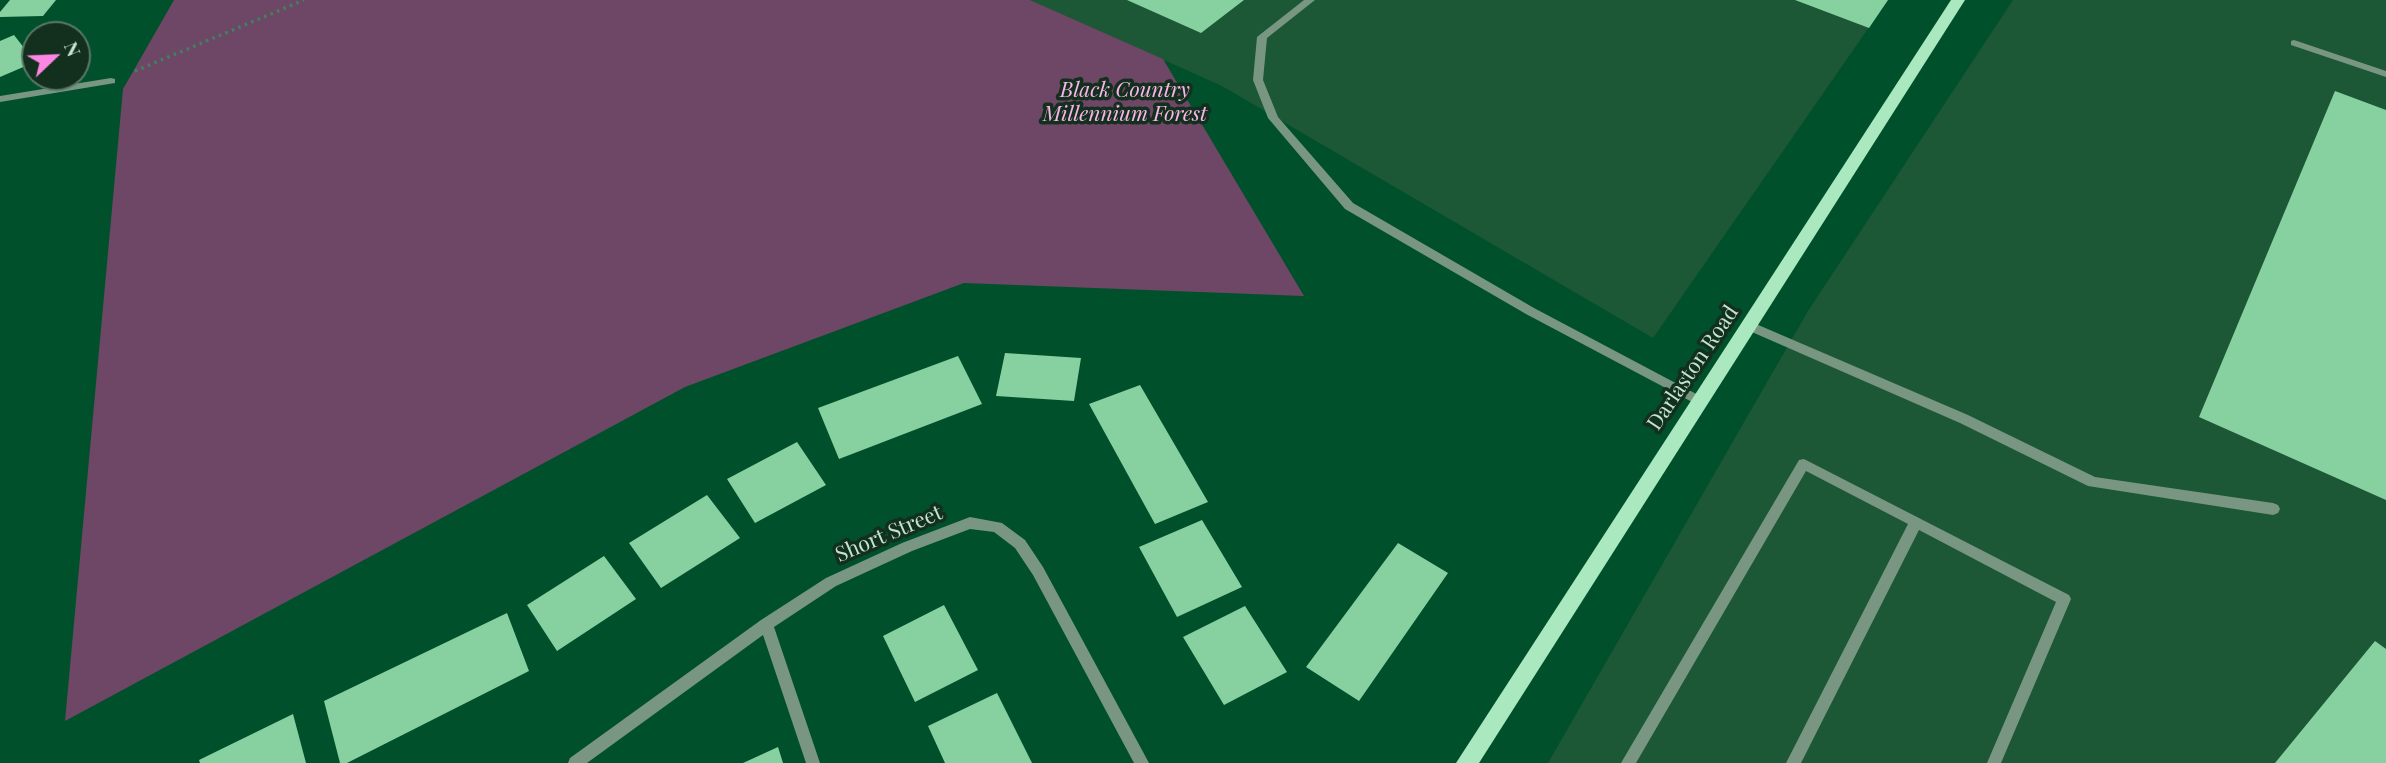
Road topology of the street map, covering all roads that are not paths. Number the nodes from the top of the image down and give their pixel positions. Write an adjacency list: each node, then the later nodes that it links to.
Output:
1 (1310, 0): 8 (street)
2 (1958, 0): 7 (main road, Darlaston Road)
3 (2294, 43): 4 (street)
4 (2386, 74)
5 (111, 81): 6 (street)
6 (0, 99)
7 (1749, 326): 8 (main road, Darlaston Road); 9 (street)
8 (1698, 400): 15 (main road, Darlaston Road)
9 (2273, 509)
10 (1916, 522): 16 (street); 17 (street); 18 (street)
11 (766, 624): 12 (street, Short Street); 13 (street); 14 (street, Short Street)
12 (575, 763)
13 (813, 763)
14 (1142, 763)
15 (1467, 763)
16 (1628, 763)
17 (1793, 763)
18 (1994, 763)

